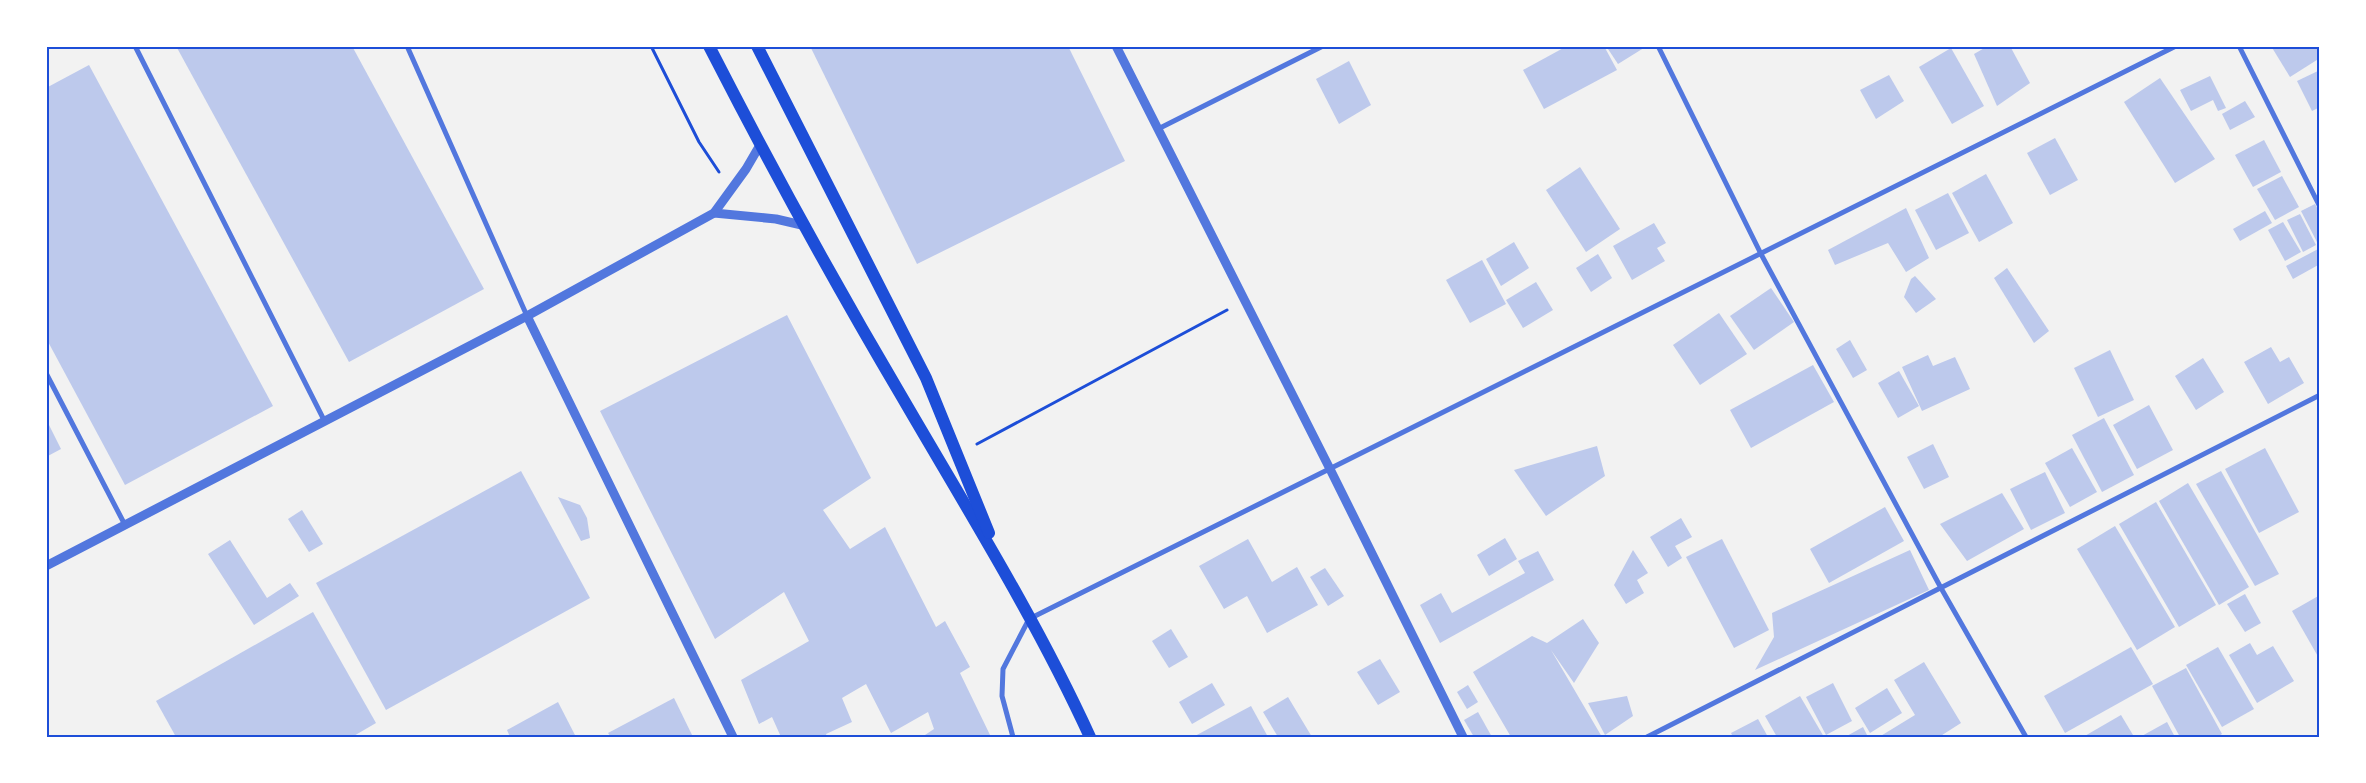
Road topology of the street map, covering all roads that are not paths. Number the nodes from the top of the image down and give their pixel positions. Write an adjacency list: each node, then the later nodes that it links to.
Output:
1 (135, 46): 19 (street)
2 (407, 46): 16 (street)
3 (710, 46): 11 (main road)
4 (758, 46): 23 (main road)
5 (1116, 46): 10 (street)
6 (1323, 46): 10 (street)
7 (1658, 46): 15 (street)
8 (2176, 46): 15 (street)
9 (2239, 46): 12 (street)
10 (1158, 129): 20 (street)
11 (760, 145): 13 (street); 14 (main road)
12 (2320, 207)
13 (714, 213): 14 (street); 16 (street)
14 (806, 226): 23 (main road)
15 (1760, 254): 20 (street); 24 (street)
16 (527, 316): 19 (street); 26 (street)
17 (46, 373): 21 (street)
18 (2320, 395): 24 (street)
19 (325, 422): 21 (street)
20 (1330, 468): 25 (street); 29 (street)
21 (126, 525): 22 (street)
22 (46, 566)
23 (1003, 570): 25 (main road)
24 (1941, 588): 30 (street); 31 (street)
25 (1029, 619): 27 (street); 28 (main road)
26 (734, 737)
27 (1013, 737)
28 (1090, 737)
29 (1463, 737)
30 (1647, 737)
31 (2026, 737)

